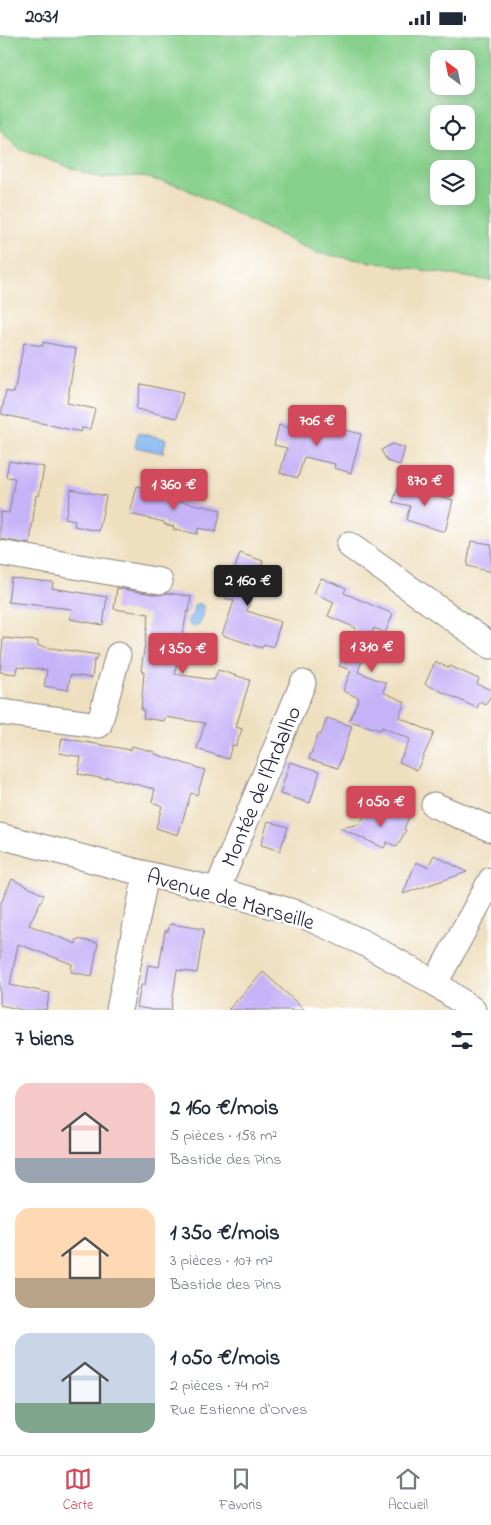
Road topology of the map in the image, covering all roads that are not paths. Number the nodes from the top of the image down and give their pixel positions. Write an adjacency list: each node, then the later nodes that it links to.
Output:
1 (349, 545): 4 (street)
2 (0, 553): 3 (street)
3 (160, 581)
4 (491, 646)
5 (118, 655): 7 (street)
6 (303, 683): 13 (street, Montée de l'Ardalho)
7 (0, 712)
8 (434, 805): 9 (street)
9 (491, 829)
10 (0, 837): 11 (street, Avenue de Marseille)
11 (146, 874): 13 (street, Avenue de Marseille); 15 (street)
12 (491, 880): 14 (street)
13 (217, 890): 14 (street, Avenue de Marseille)
14 (435, 983): 16 (street, Avenue de Marseille)
15 (118, 1010)
16 (474, 1010)

